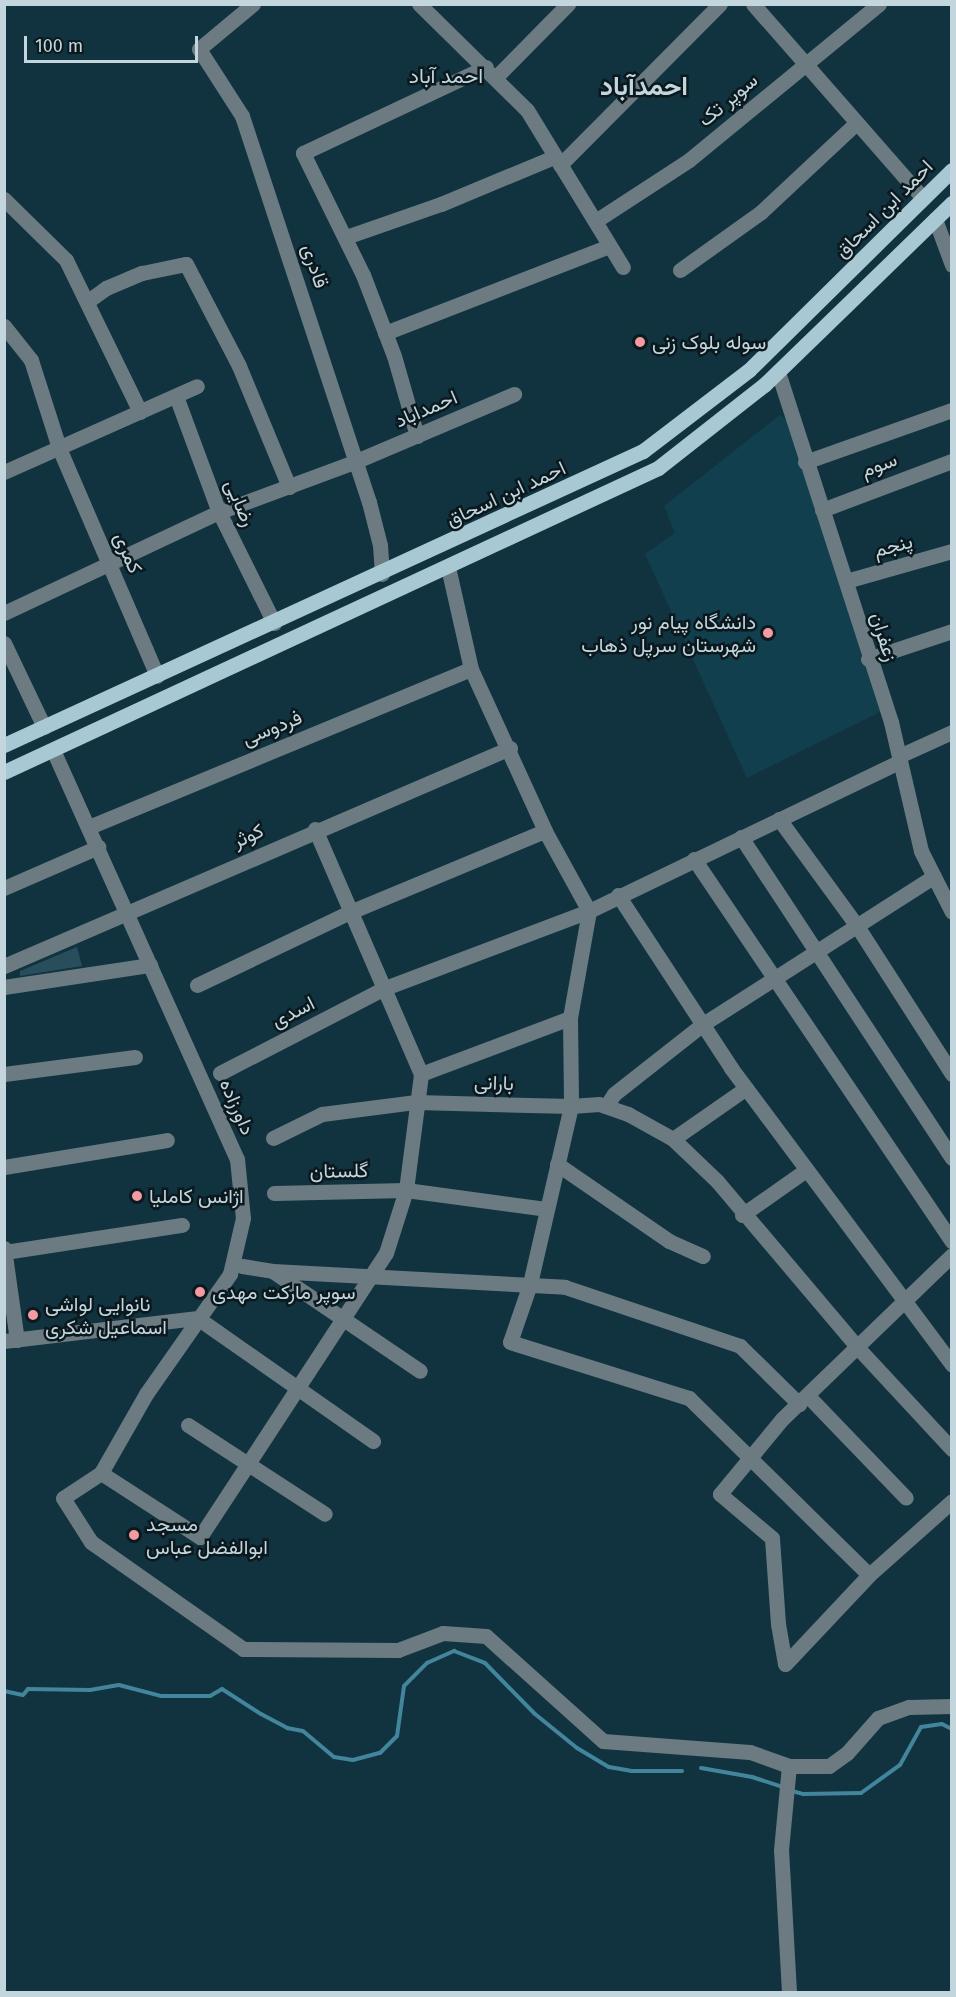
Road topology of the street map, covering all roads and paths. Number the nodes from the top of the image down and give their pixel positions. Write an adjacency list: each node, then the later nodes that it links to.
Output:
1 (253, 4): 35 (street, قادری)
2 (419, 4): 8 (street)
3 (568, 4): 8 (street)
4 (720, 4): 10 (street)
5 (753, 4): 7 (street)
6 (879, 4): 7 (street, سوپر تک)
7 (804, 64): 9 (street); 16 (street, سوپر تک)
8 (491, 72): 10 (street); 17 (street)
9 (856, 123): 12 (street); 22 (street)
10 (557, 161): 16 (street); 17 (street)
11 (951, 170): 12 (main road, احمد ابن اسحاق)
12 (924, 198): 42 (main road, احمد ابن اسحاق)
13 (4, 199): 23 (street)
14 (951, 203): 15 (main road)
15 (935, 219): 19 (street); 26 (main road)
16 (597, 220): 18 (street)
17 (346, 237): 25 (street)
18 (609, 246): 21 (street); 25 (street)
19 (949, 248): 20 (street)
20 (951, 265)
21 (623, 267)
22 (680, 270)
23 (88, 301): 31 (street); 38 (street)
24 (4, 326): 33 (street, کمری)
25 (385, 333): 32 (street)
26 (778, 372): 36 (street, زعفران); 44 (main road)
27 (197, 386): 29 (street)
28 (514, 394): 32 (street, احمداباد)
29 (176, 396): 31 (street); 40 (street, رضایی)
30 (951, 410): 36 (street)
31 (140, 412): 33 (street)
32 (417, 436): 35 (street, احمداباد)
33 (59, 448): 37 (street); 43 (street, کمری)
34 (951, 461): 39 (street, سوم)
35 (354, 462): 38 (street, احمداباد); 45 (street, قادری)
36 (805, 462): 39 (street, زعفران)
37 (4, 472)
38 (289, 487): 40 (street, احمداباد)
39 (822, 510): 47 (street, زعفران)
40 (219, 512): 43 (street, احمداباد); 50 (street, رضایی)
41 (951, 551): 47 (street, پنجم)
42 (423, 556): 45 (main road, احمد ابن اسحاق); 46 (main road)
43 (110, 564): 49 (street, احمداباد); 55 (street, کمری)
44 (448, 567): 46 (main road); 54 (street)
45 (382, 574): 48 (main road); 50 (main road, احمد ابن اسحاق)
46 (432, 574): 48 (main road)
47 (846, 581): 53 (street, زعفران)
48 (388, 594): 60 (main road)
49 (4, 613)
50 (274, 623): 55 (main road, احمد ابن اسحاق)
51 (951, 631): 53 (street)
52 (4, 643): 56 (street)
53 (868, 659): 61 (street, زعفران)
54 (471, 669): 59 (street); 64 (street, فردوسی)
55 (157, 676): 56 (main road, احمد ابن اسحاق)
56 (44, 727): 58 (main road, احمد ابن اسحاق)
57 (951, 732): 61 (street, اسدی)
58 (4, 745)
59 (510, 748): 65 (street, کوثر); 66 (street)
60 (53, 750): 62 (main road); 64 (street, داورزاده)
61 (899, 759): 63 (street, اسدی); 70 (street, زعفران)
62 (4, 772)
63 (779, 819): 67 (street, اسدی); 77 (street)
64 (89, 827): 68 (street, داورزاده)
65 (315, 829): 74 (street); 76 (street, کوثر)
66 (545, 831): 73 (street); 74 (street)
67 (741, 837): 69 (street, اسدی); 78 (street)
68 (98, 847): 71 (street); 76 (street, داورزاده)
69 (694, 859): 72 (street, اسدی); 81 (street)
70 (934, 876): 75 (street, زعفران); 77 (street)
71 (4, 888)
72 (618, 895): 73 (street, اسدی); 86 (street)
73 (589, 911): 84 (street, اسدی); 85 (street)
74 (350, 912): 82 (street); 84 (street)
75 (951, 912)
76 (127, 913): 79 (street, داورزاده); 80 (street, کوثر)
77 (857, 926): 78 (street); 91 (street)
78 (816, 953): 81 (street); 99 (street)
79 (150, 965): 83 (street); 118 (street, داورزاده)
80 (4, 966)
81 (775, 978): 86 (street); 108 (street)
82 (197, 985)
83 (4, 987)
84 (385, 988): 88 (street, اسدی); 90 (street)
85 (570, 1018): 90 (street); 94 (street)
86 (703, 1024): 92 (street); 95 (street)
87 (135, 1057): 89 (street)
88 (220, 1073)
89 (4, 1074)
90 (421, 1074): 93 (street)
91 (951, 1074)
92 (746, 1088): 97 (street); 102 (street)
93 (416, 1102): 94 (street, بارانی); 96 (street, بارانی); 103 (street)
94 (571, 1106): 95 (street, بارانی); 100 (street)
95 (606, 1106): 97 (street)
96 (273, 1138)
97 (673, 1139): 106 (street)
98 (167, 1140): 101 (street)
99 (951, 1158)
100 (557, 1164): 105 (street); 111 (street)
101 (4, 1167)
102 (806, 1170): 106 (street); 116 (street)
103 (406, 1190): 104 (street, گلستان); 105 (street, گلستان); 114 (street)
104 (274, 1193)
105 (546, 1209): 115 (street)
106 (742, 1215): 120 (street)
107 (182, 1225): 109 (street)
108 (951, 1241)
109 (5, 1250): 119 (street)
110 (951, 1255): 116 (street)
111 (703, 1256)
112 (242, 1266): 113 (street)
113 (273, 1271): 114 (street); 117 (street)
114 (372, 1277): 115 (street); 117 (street)
115 (530, 1284): 124 (street); 128 (street)
116 (903, 1303): 120 (street); 121 (street)
117 (346, 1319): 122 (street); 123 (street)
118 (201, 1321): 119 (street); 123 (street); 130 (street, داورزاده)
119 (11, 1340)
120 (858, 1348): 124 (street); 127 (street)
121 (951, 1365)
122 (420, 1371)
123 (297, 1386): 126 (street); 129 (street)
124 (803, 1400): 128 (street); 131 (street)
125 (188, 1425): 129 (street)
126 (373, 1441)
127 (951, 1449)
128 (750, 1458): 134 (street); 134 (street)
129 (250, 1462): 130 (street); 133 (street)
130 (101, 1473): 136 (street)
131 (906, 1498)
132 (951, 1501): 134 (street)
133 (325, 1514)
134 (869, 1575)
135 (951, 1706): 136 (street)
136 (787, 1780): 137 (street)
137 (789, 1992)

